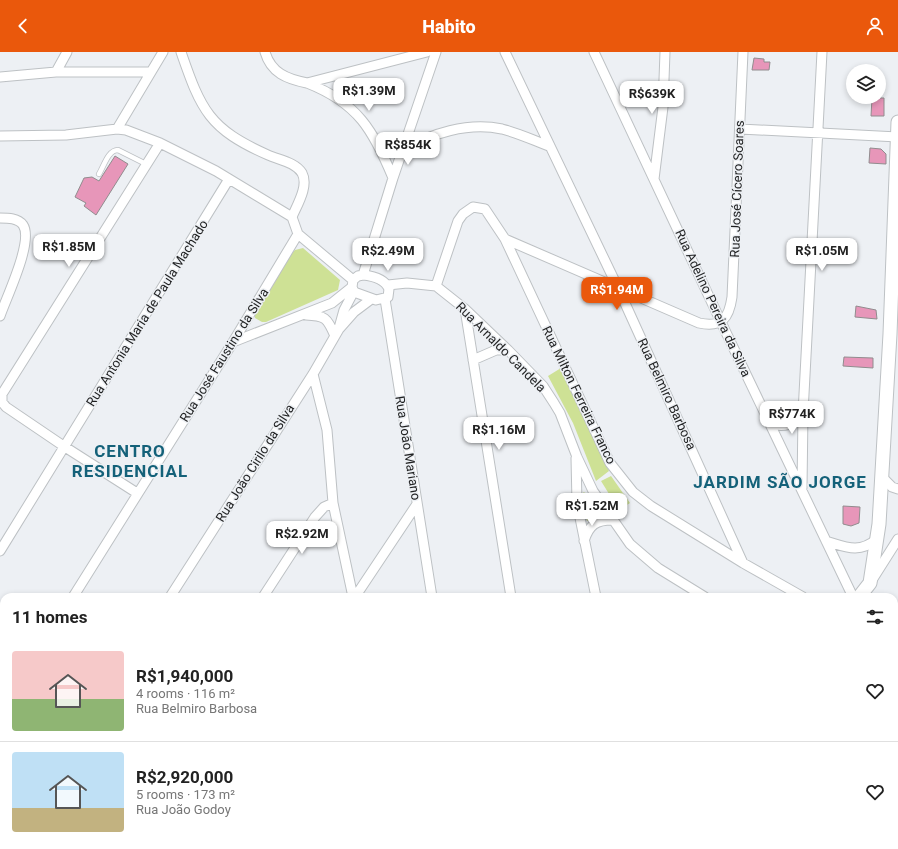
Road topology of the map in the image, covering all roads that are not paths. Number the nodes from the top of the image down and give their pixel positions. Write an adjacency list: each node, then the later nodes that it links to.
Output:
1 (67, 52): 12 (street)
2 (163, 52): 13 (street)
3 (181, 52): 30 (street)
4 (265, 52): 15 (street)
5 (427, 52): 15 (street)
6 (436, 52): 24 (street)
7 (505, 52): 23 (street, Rua Belmiro Barbosa)
8 (594, 52): 29 (street, Rua Adelino Pereira da Silva)
9 (665, 52): 29 (street)
10 (743, 52): 18 (street, Rua José Cícero Soares)
11 (822, 52): 19 (street)
12 (56, 72): 13 (street); 14 (street)
13 (150, 72): 17 (street)
14 (0, 76)
15 (307, 84): 27 (street)
16 (898, 122): 21 (street)
17 (117, 129): 20 (street); 22 (street)
18 (740, 129): 19 (street); 44 (street, Rua José Cícero Soares)
19 (819, 132): 21 (street); 50 (street)
20 (0, 136)
21 (898, 137): 54 (street)
22 (160, 143): 25 (street); 28 (street)
23 (549, 146): 24 (street); 38 (street, Rua Belmiro Barbosa)
24 (402, 151): 27 (street)
25 (146, 164): 26 (lane); 52 (street)
26 (99, 174)
27 (393, 178): 34 (street)
28 (229, 179): 30 (street); 52 (street, Rua Antonia Maria de Paula Machado)
29 (654, 179): 44 (street, Rua Adelino Pereira da Silva)
30 (292, 217): 32 (street)
31 (0, 218): 43 (street)
32 (298, 234): 36 (street); 46 (street, Rua José Faustino da Silva)
33 (505, 239): 37 (street, Rua Milton Ferreira Franco); 38 (street); 66 (street, Rua Milton Ferreira Franco)
34 (363, 275): 35 (street); 36 (street)
35 (388, 285): 37 (street); 39 (street)
36 (353, 286): 40 (street); 42 (street); 45 (street, Rua João Cirilo da Silva)
37 (436, 286): 41 (street, Rua Arnaldo Candela)
38 (619, 290): 44 (street); 66 (street, Rua Belmiro Barbosa)
39 (385, 299): 40 (street); 59 (street, Rua João Mariano)
40 (370, 300): 45 (street, Rua João Cirilo da Silva)
41 (465, 309): 47 (street, Rua Arnaldo Candela); 48 (street)
42 (304, 315): 45 (street); 46 (street)
43 (0, 316)
44 (721, 322): 51 (street, Rua Adelino Pereira da Silva)
45 (337, 332): 49 (street, Rua João Cirilo da Silva)
46 (233, 342): 57 (street, Rua José Faustino da Silva)
47 (508, 350): 48 (street); 53 (street, Rua Arnaldo Candela)
48 (473, 360): 74 (street)
49 (313, 374): 58 (street); 69 (street, Rua João Cirilo da Silva)
50 (803, 413): 51 (street); 56 (street)
51 (770, 424): 56 (street, Rua Adelino Pereira da Silva)
52 (65, 447): 57 (street); 65 (street, Rua Antonia Maria de Paula Machado)
53 (576, 457): 60 (street, Rua Arnaldo Candela); 63 (street)
54 (882, 477): 55 (street); 61 (street)
55 (898, 489)
56 (802, 491): 64 (street, Rua Adelino Pereira da Silva)
57 (138, 493): 68 (street, Rua José Faustino da Silva)
58 (334, 503): 70 (street); 71 (street)
59 (416, 504): 72 (street); 73 (street, Rua João Mariano)
60 (612, 520): 63 (street); 76 (street, Rua Arnaldo Candela)
61 (877, 539): 64 (street); 67 (street)
62 (898, 539): 67 (street)
63 (584, 542): 75 (street)
64 (826, 542): 78 (street, Rua Adelino Pereira da Silva)
65 (0, 551)
66 (743, 564): 77 (street, Rua Milton Ferreira Franco)
67 (870, 582): 79 (street)
68 (76, 593)
69 (173, 593)
70 (266, 593)
71 (353, 593)
72 (357, 593)
73 (431, 593)
74 (509, 593)
75 (595, 593)
76 (699, 593)
77 (796, 593)
78 (851, 593)
79 (862, 593)

